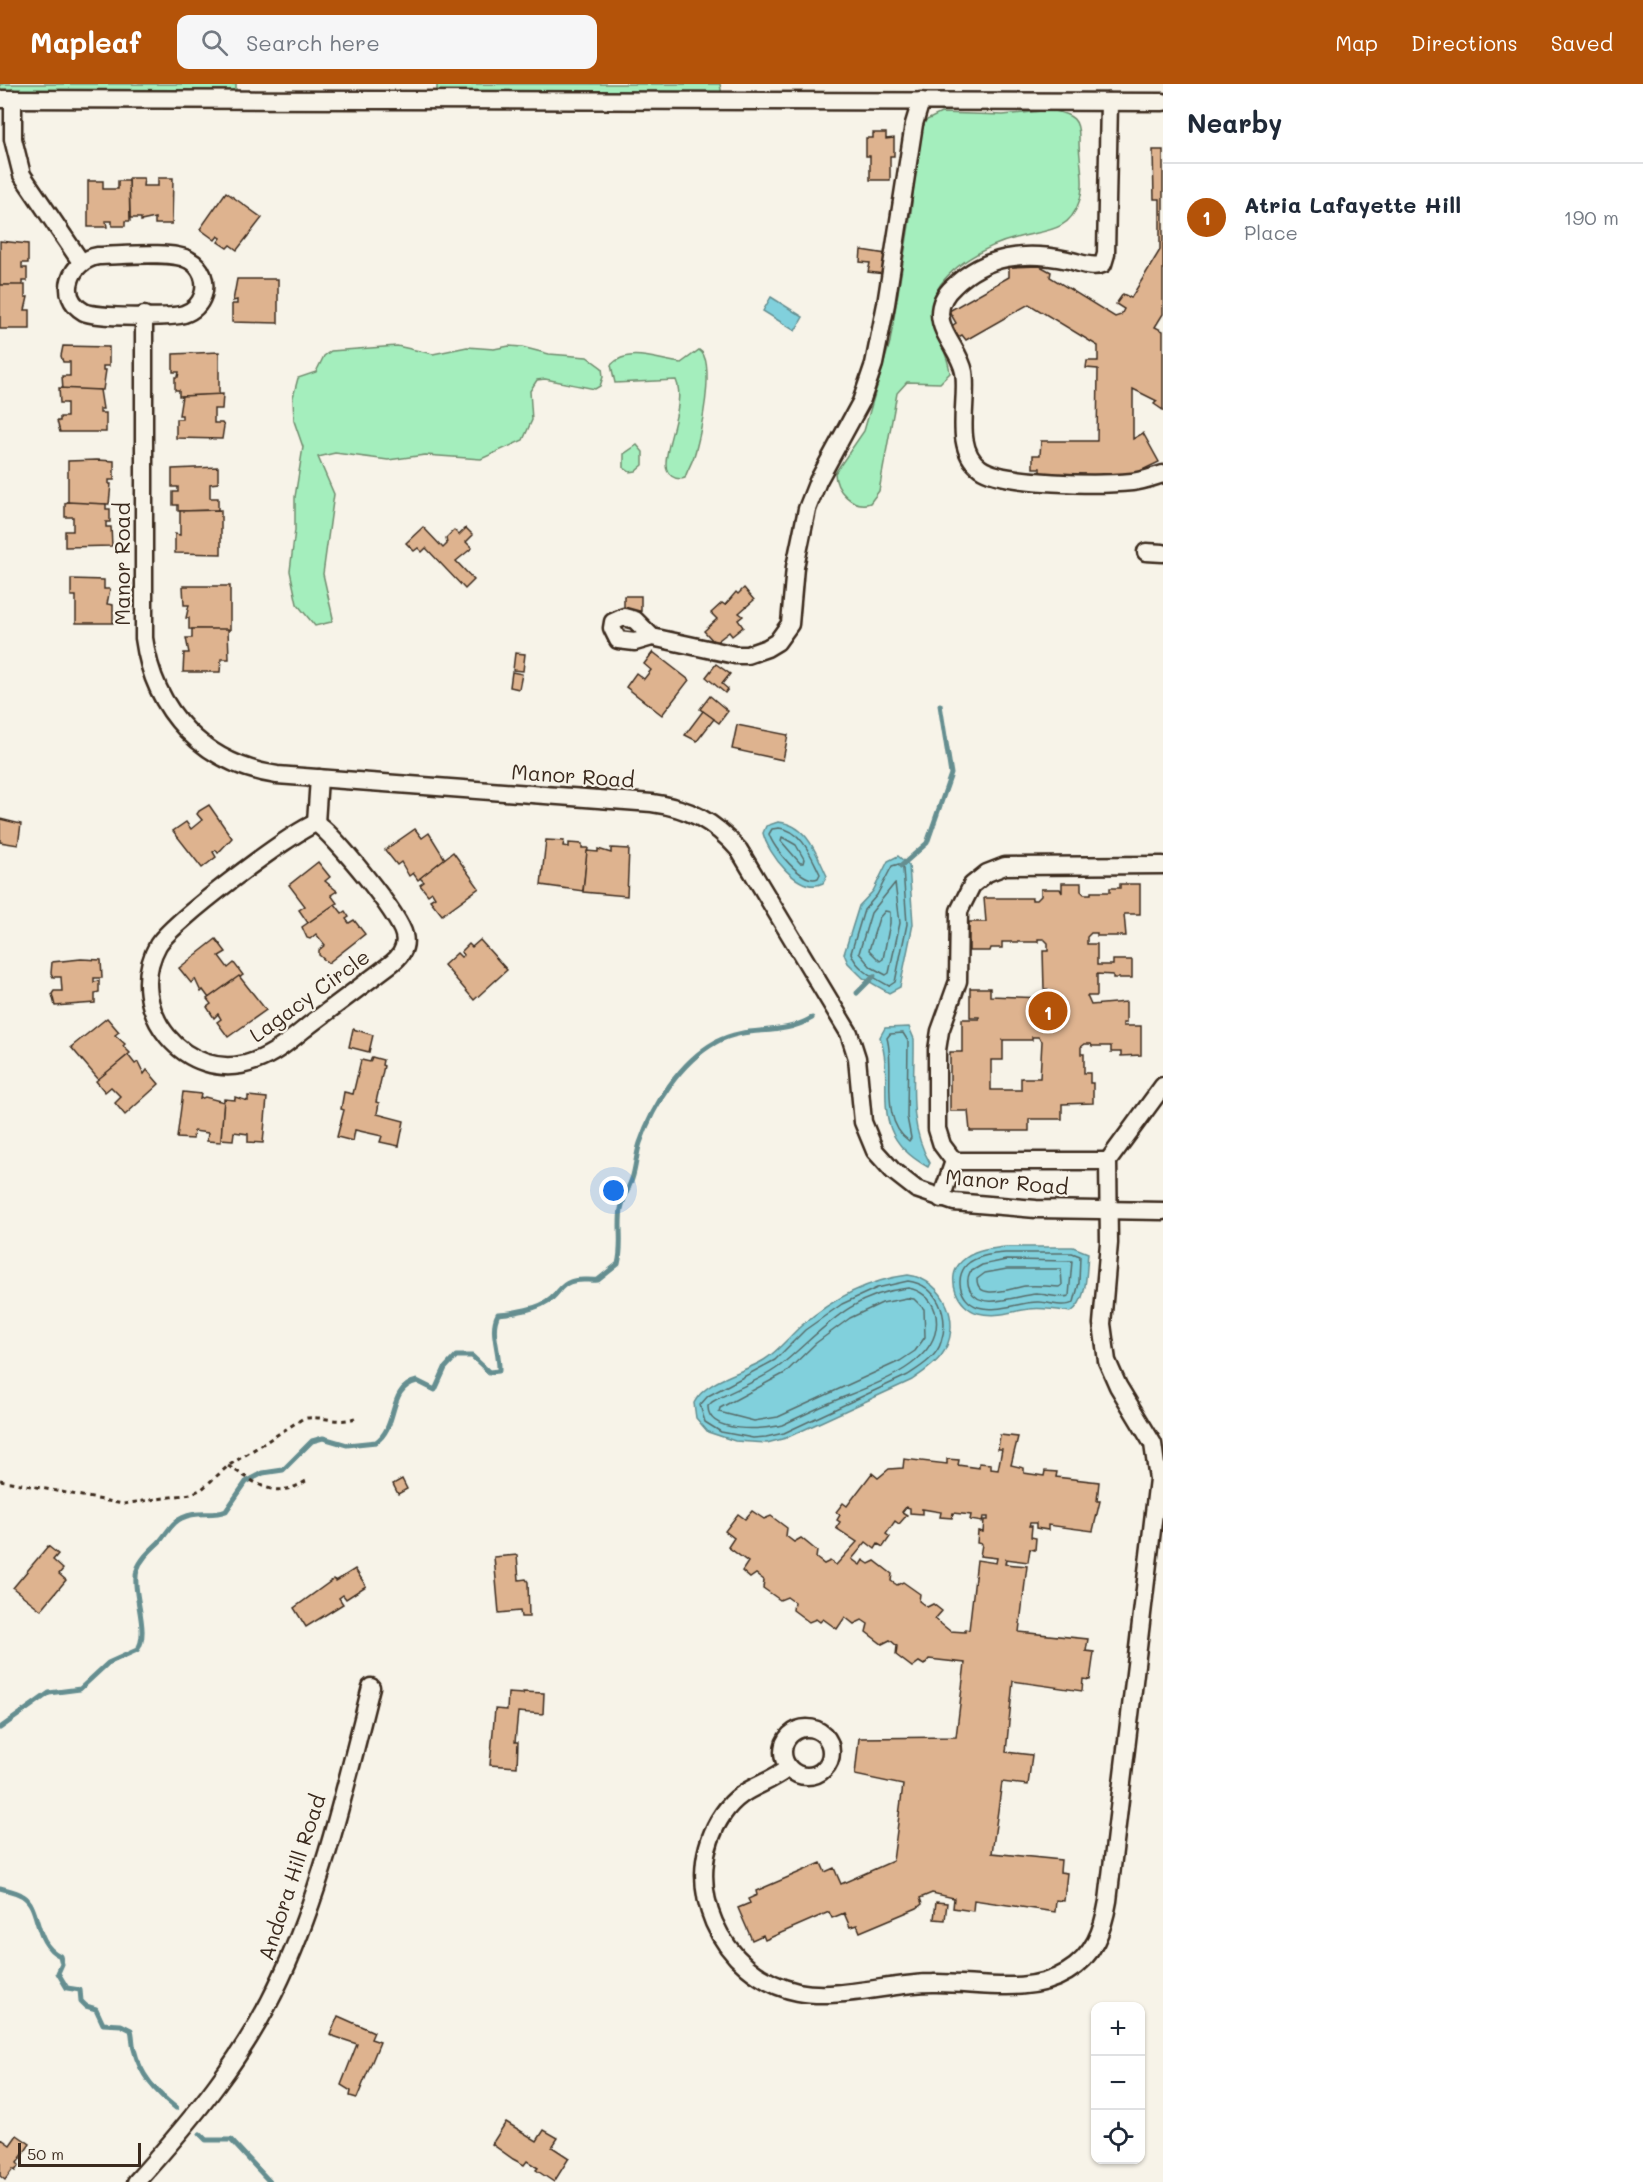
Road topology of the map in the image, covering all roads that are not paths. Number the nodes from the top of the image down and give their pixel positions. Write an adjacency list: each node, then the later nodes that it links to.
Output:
1 (7, 99): 2 (street); 5 (street)
2 (921, 101): 3 (street); 8 (street)
3 (1109, 102): 4 (street); 7 (street)
4 (1163, 102)
5 (81, 262): 6 (street); 6 (street)
6 (144, 315): 9 (street, Manor Road)
7 (1163, 474)
8 (652, 637)
9 (319, 778): 10 (street); 15 (street, Manor Road)
10 (316, 823): 10 (street, Lagacy Circle)
11 (1163, 865): 13 (street)
12 (1163, 1086): 14 (street)
13 (954, 1161): 14 (street); 15 (street)
14 (1108, 1161): 16 (street)
15 (941, 1199): 16 (street, Manor Road)
16 (1110, 1211): 17 (street, Manor Road); 19 (street)
17 (1163, 1211)
18 (371, 1687): 20 (street, Andora Hill Road)
19 (788, 1768)
20 (136, 2182)

